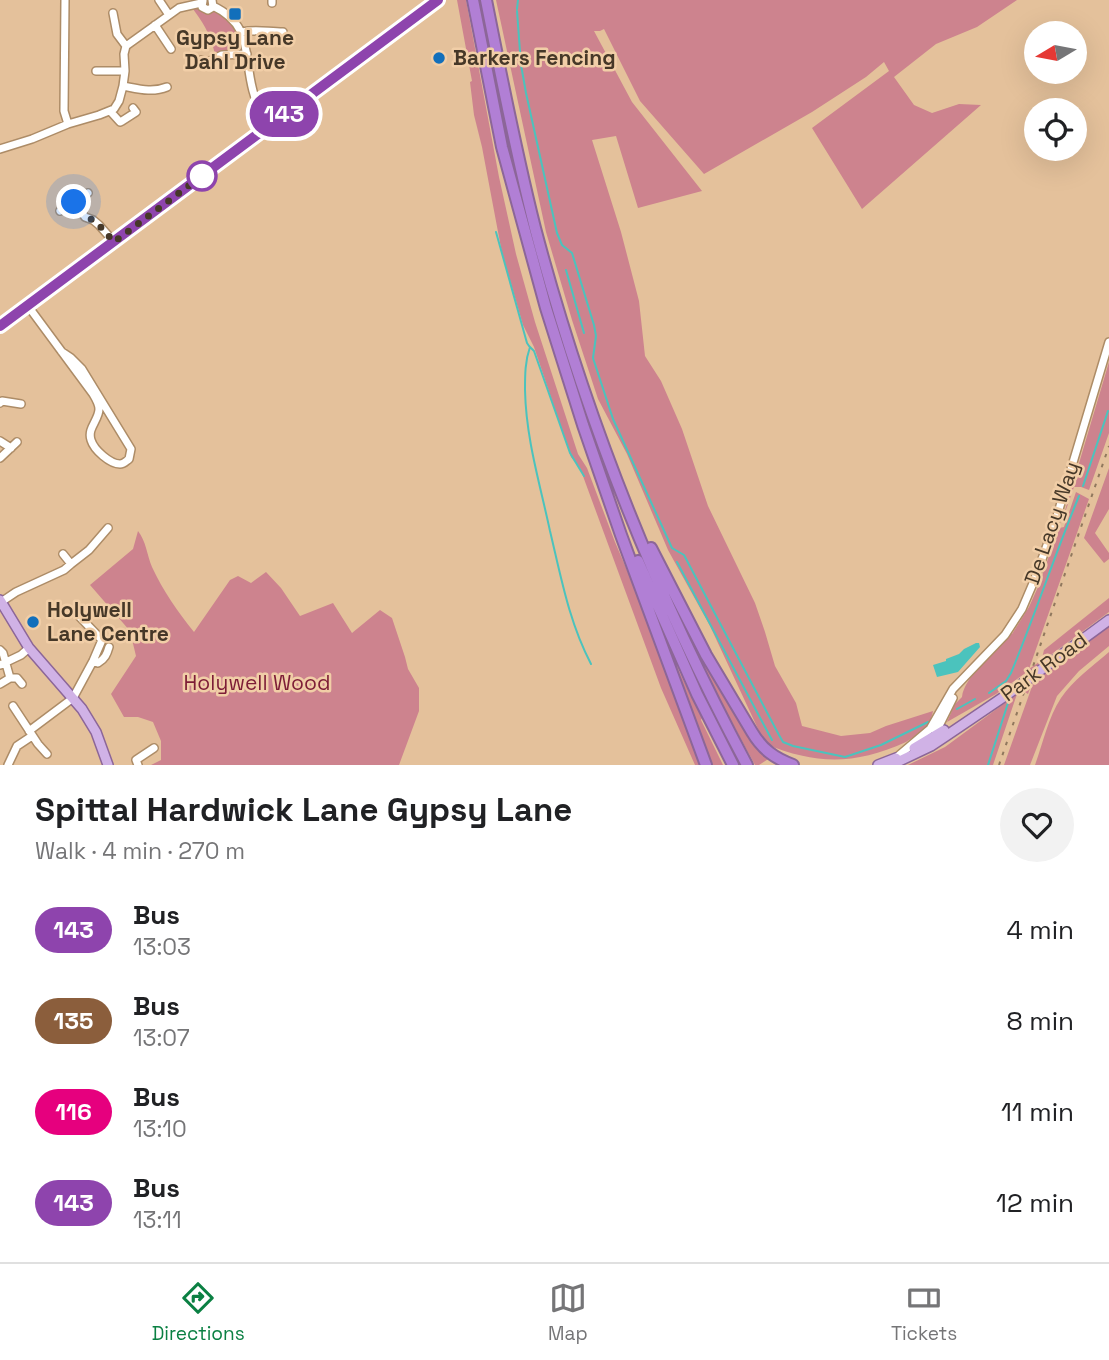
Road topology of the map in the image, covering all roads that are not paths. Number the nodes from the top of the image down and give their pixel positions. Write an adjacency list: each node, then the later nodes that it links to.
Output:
1 (65, 0): 23 (street)
2 (159, 0): 9 (street)
3 (438, 0): 24 (street)
4 (473, 0): 39 (highway)
5 (486, 0): 38 (highway)
6 (212, 3): 7 (street); 11 (street)
7 (200, 4): 9 (street)
8 (113, 13): 13 (street)
9 (169, 15): 10 (street)
10 (155, 25): 13 (street); 14 (street)
11 (242, 32): 12 (street); 15 (street)
12 (280, 35)
13 (126, 46): 18 (street)
14 (171, 49)
15 (247, 54): 16 (street); 24 (street)
16 (201, 63)
17 (96, 71): 18 (street)
18 (125, 71): 19 (street)
19 (123, 86): 20 (street); 22 (street)
20 (167, 87)
21 (133, 108): 22 (street)
22 (110, 111): 23 (street)
23 (68, 124): 25 (street)
24 (269, 125): 29 (street)
25 (0, 149)
26 (88, 193): 27 (street)
27 (74, 202): 28 (street); 29 (street)
28 (60, 211)
29 (114, 242): 30 (street)
30 (28, 306): 31 (street); 33 (street)
31 (0, 326)
32 (1109, 342): 55 (street, De Lacy Way)
33 (62, 352): 33 (street)
34 (0, 403): 35 (street)
35 (21, 404)
36 (0, 441): 37 (street)
37 (0, 458)
38 (616, 480): 63 (highway); 70 (highway)
39 (603, 482): 67 (highway); 68 (highway)
40 (108, 528): 42 (street)
41 (63, 554): 42 (street)
42 (71, 564): 43 (street)
43 (1, 601): 45 (main road)
44 (75, 612): 50 (street)
45 (3, 615): 48 (main road)
46 (1109, 620): 59 (main road, Park Road)
47 (109, 647): 50 (street)
48 (29, 648): 51 (street); 56 (main road)
49 (0, 650): 51 (street)
50 (93, 661): 56 (street)
51 (2, 664): 52 (street)
52 (10, 678): 53 (street); 54 (street)
53 (0, 684)
54 (22, 684)
55 (959, 685): 59 (street, De Lacy Way); 62 (street, De Lacy Way)
56 (73, 698): 58 (street); 65 (main road)
57 (13, 706): 58 (street)
58 (30, 733): 61 (street); 64 (street)
59 (932, 741): 62 (main road, Park Road)
60 (154, 748): 66 (street)
61 (47, 754)
62 (892, 761): 71 (main road, Park Road)
63 (746, 764)
64 (8, 765)
65 (108, 765)
66 (138, 765)
67 (706, 765)
68 (733, 765)
69 (785, 765): 70 (main road)
70 (794, 765)
71 (878, 765)

